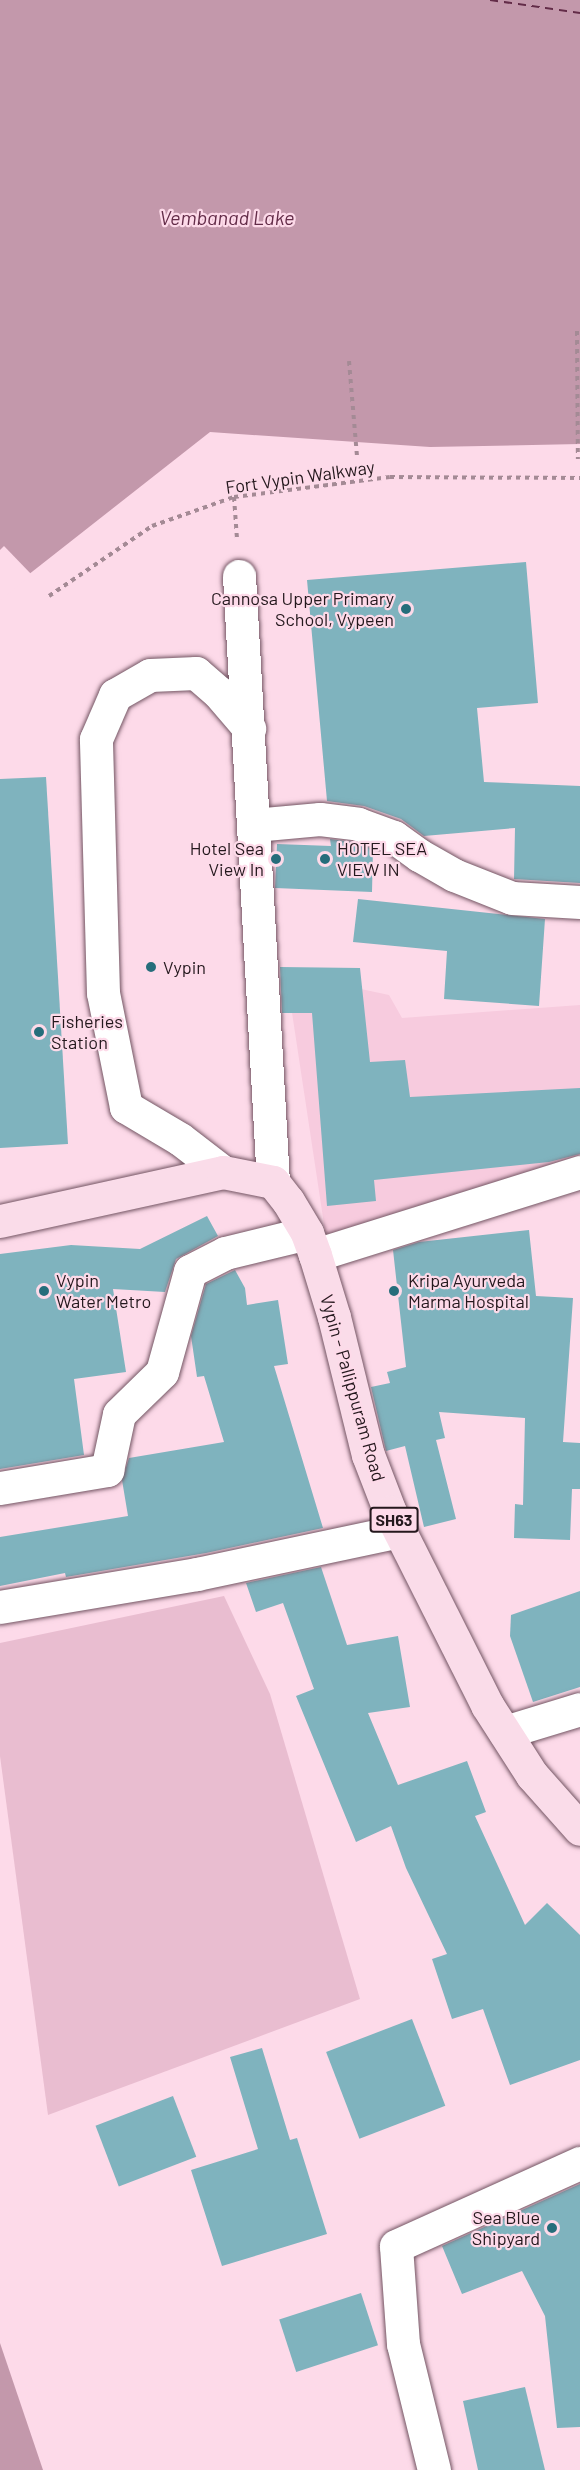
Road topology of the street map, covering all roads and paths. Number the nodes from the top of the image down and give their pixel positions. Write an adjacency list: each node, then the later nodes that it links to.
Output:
1 (577, 331): 4 (path)
2 (349, 361): 3 (path)
3 (357, 456)
4 (578, 459)
5 (580, 478): 7 (path, Fort Vypin Walkway)
6 (239, 576): 8 (street)
7 (49, 596)
8 (249, 729): 9 (street); 12 (street)
9 (254, 825): 10 (street); 13 (street)
10 (580, 902)
11 (580, 1172): 15 (street)
12 (223, 1173): 13 (main road); 14 (main road)
13 (273, 1182): 15 (main road, Vypin - Pallippuram Road / SH63)
14 (0, 1221)
15 (311, 1244): 16 (street); 17 (main road, Vypin - Pallippuram Road / SH63)
16 (0, 1488)
17 (399, 1531): 18 (street); 20 (main road, Vypin - Pallippuram Road / SH63)
18 (0, 1607)
19 (580, 1709): 20 (street)
20 (505, 1732): 21 (main road, Vypin - Pallippuram Road / SH63)
21 (580, 1829)
22 (580, 2163): 23 (street)
23 (434, 2470)

